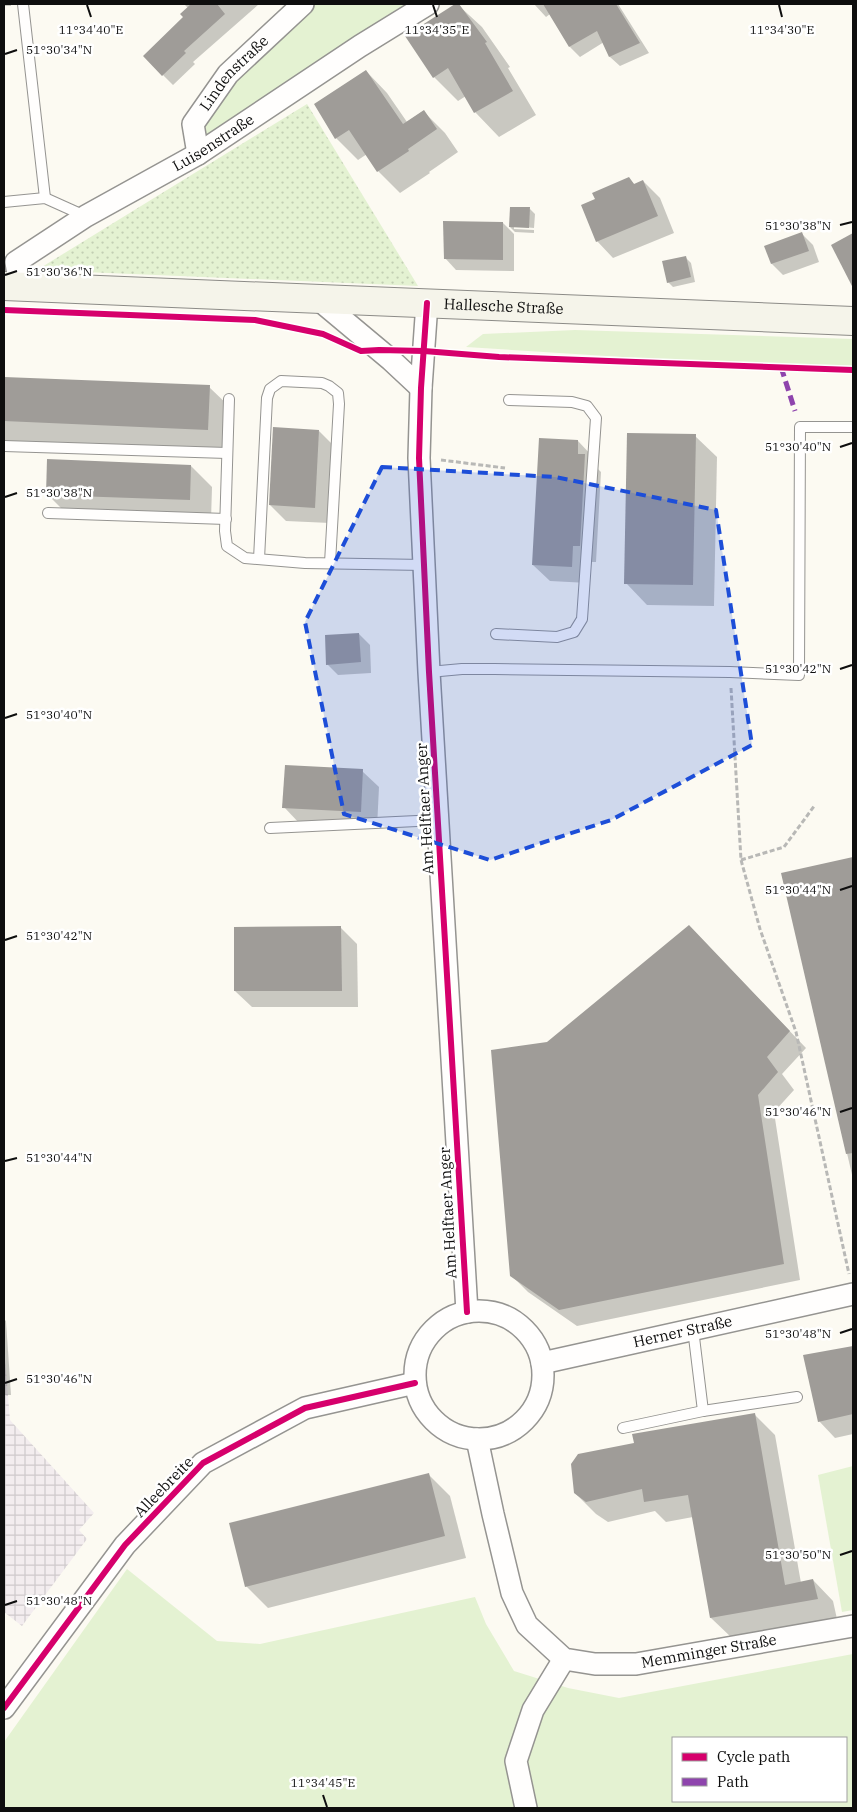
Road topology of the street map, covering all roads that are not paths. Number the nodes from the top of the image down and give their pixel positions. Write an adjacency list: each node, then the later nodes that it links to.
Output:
1 (24, 4): 5 (lane)
2 (303, 4): 4 (street, Lindenstraße)
3 (428, 4): 4 (street, Luisenstraße)
4 (198, 154): 7 (street, Luisenstraße)
5 (45, 198): 6 (lane); 7 (lane)
6 (4, 202)
7 (86, 216): 8 (street, Luisenstraße)
8 (12, 287): 9 (main road, Hallesche Straße)
9 (318, 299): 10 (main road, Hallesche Straße); 12 (street)
10 (427, 304): 11 (main road, Hallesche Straße); 12 (street, Am Helftaer Anger)
11 (853, 321)
12 (421, 388): 22 (street, Am Helftaer Anger)
13 (229, 399): 17 (lane)
14 (509, 400): 23 (lane)
15 (853, 427): 24 (lane)
16 (4, 446): 17 (lane)
17 (228, 453): 19 (lane)
18 (48, 513): 19 (lane)
19 (226, 519): 20 (lane)
20 (259, 559): 21 (lane); 21 (lane)
21 (330, 563): 22 (lane)
22 (424, 565): 24 (street, Am Helftaer Anger)
23 (496, 634)
24 (429, 672): 25 (street, Am Helftaer Anger)
25 (438, 820): 26 (lane); 28 (street, Am Helftaer Anger)
26 (270, 828)
27 (853, 1294): 29 (street, Herner Straße)
28 (467, 1312): 30 (street); 31 (street)
29 (693, 1329): 30 (street, Herner Straße); 33 (lane)
30 (542, 1363): 35 (street)
31 (415, 1383): 35 (street); 38 (street, Alleebreite)
32 (797, 1397): 33 (lane)
33 (703, 1411): 34 (lane)
34 (623, 1428)
35 (477, 1438): 37 (street)
36 (853, 1626): 37 (street, Memminger Straße)
37 (564, 1659): 39 (street)
38 (4, 1708)
39 (526, 1808)

